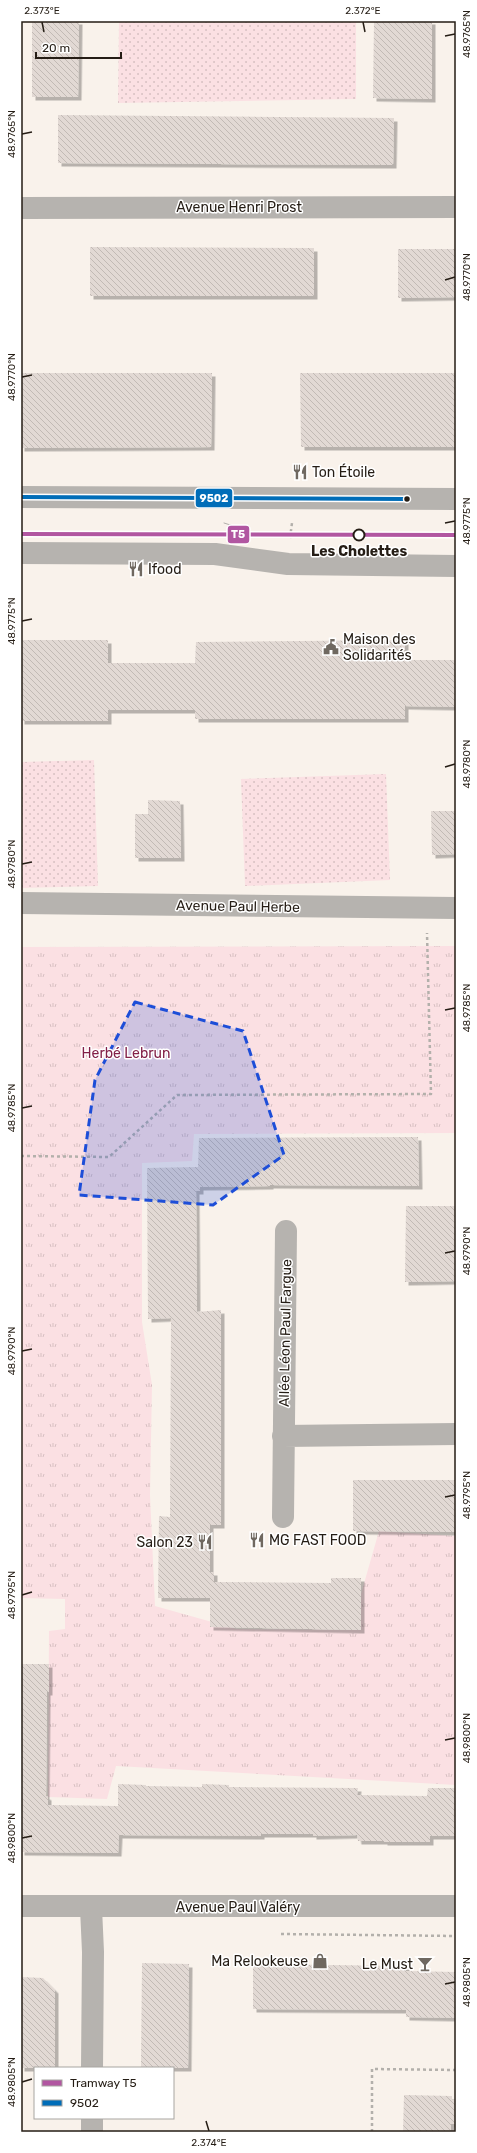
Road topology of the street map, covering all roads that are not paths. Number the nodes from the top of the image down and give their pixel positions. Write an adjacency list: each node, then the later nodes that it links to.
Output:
1 (456, 207): 2 (street, Avenue Henri Prost)
2 (21, 208)
3 (21, 497): 4 (street)
4 (456, 500)
5 (21, 553): 6 (street)
6 (456, 566)
7 (21, 903): 8 (street, Avenue Paul Herbe)
8 (456, 908)
9 (286, 1231): 11 (street, Allée Léon Paul Fargue)
10 (456, 1434): 11 (street)
11 (283, 1436): 12 (street, Allée Léon Paul Fargue)
12 (283, 1517)
13 (21, 1906): 15 (street, Avenue Paul Valéry)
14 (456, 1906): 15 (street, Avenue Paul Valéry)
15 (91, 1908): 16 (street)
16 (92, 2067)
17 (92, 2119): 18 (street)
18 (92, 2132)

